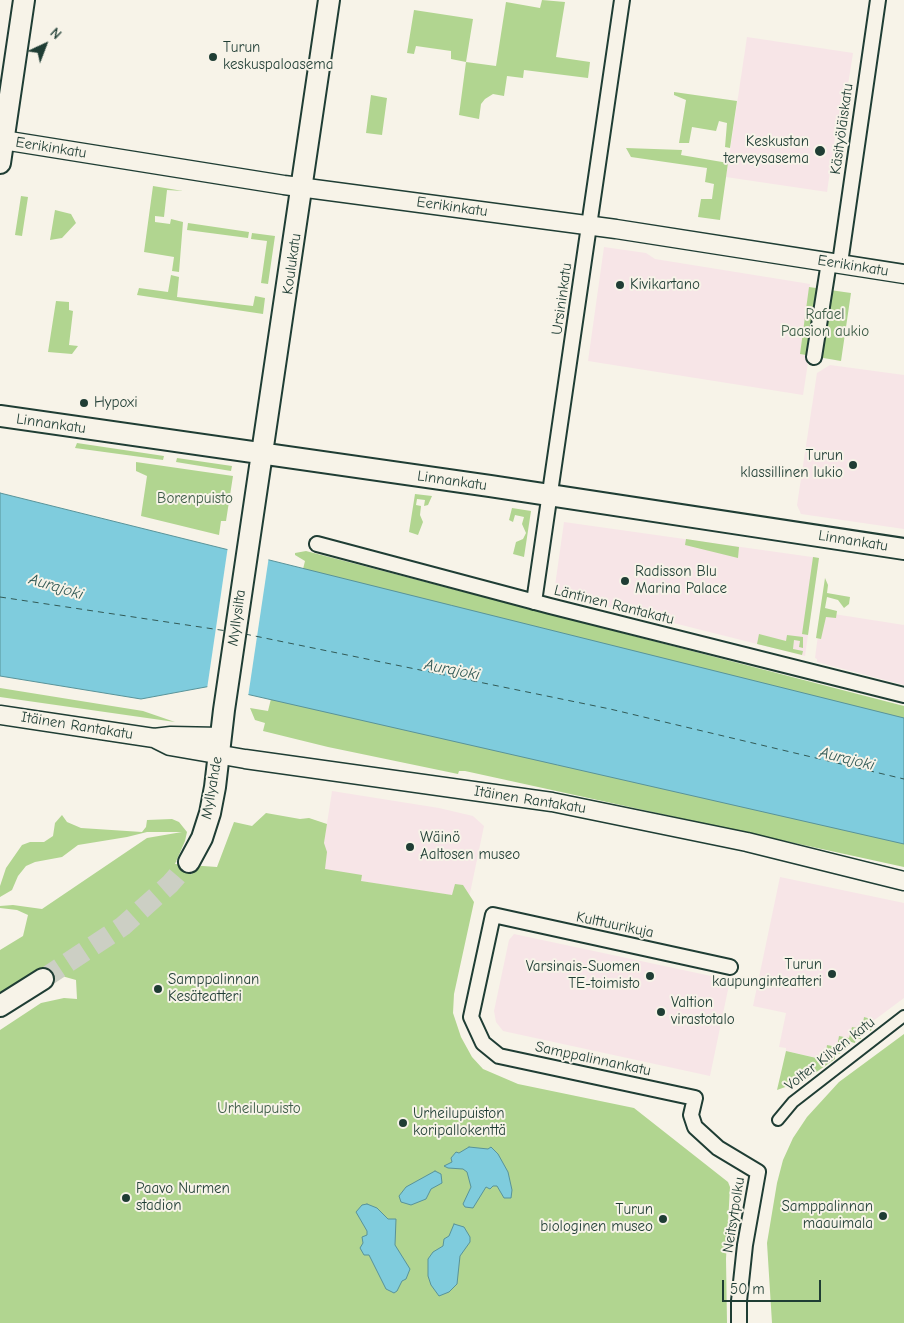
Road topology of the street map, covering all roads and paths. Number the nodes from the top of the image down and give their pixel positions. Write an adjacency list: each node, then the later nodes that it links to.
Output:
1 (24, 0): 5 (main road)
2 (329, 0): 7 (main road, Koulukatu)
3 (622, 0): 8 (street, Ursininkatu)
4 (878, 0): 9 (street, Käsityöläiskatu)
5 (2, 140): 6 (main road); 7 (street, Eerikinkatu)
6 (0, 163)
7 (303, 187): 8 (street, Eerikinkatu); 13 (main road, Koulukatu)
8 (590, 226): 9 (street, Eerikinkatu); 14 (street, Ursininkatu)
9 (834, 263): 10 (street, Eerikinkatu); 11 (street)
10 (904, 274)
11 (814, 357)
12 (0, 416): 13 (main road, Linnankatu)
13 (263, 453): 14 (main road, Linnankatu); 15 (main road, Koulukatu)
14 (550, 496): 17 (main road, Linnankatu); 18 (street, Ursininkatu)
15 (251, 527): 20 (main road, Myllysilta)
16 (316, 544): 18 (street, Läntinen Rantakatu)
17 (904, 549)
18 (534, 602): 19 (street, Läntinen Rantakatu)
19 (904, 696)
20 (224, 710): 22 (main road, Myllyahde)
21 (0, 715): 22 (street, Itäinen Rantakatu)
22 (219, 745): 23 (main road, Myllyahde); 24 (street, Itäinen Rantakatu)
23 (189, 862)
24 (904, 881)
25 (730, 967): 29 (street, Kulttuurikuja)
26 (44, 979): 27 (main road)
27 (0, 1006)
28 (904, 1016): 30 (street, Volter Kilven katu)
29 (487, 1048): 31 (street, Samppalinnankatu)
30 (778, 1120)
31 (758, 1172): 32 (street, Neitsytpolku)
32 (739, 1323)

